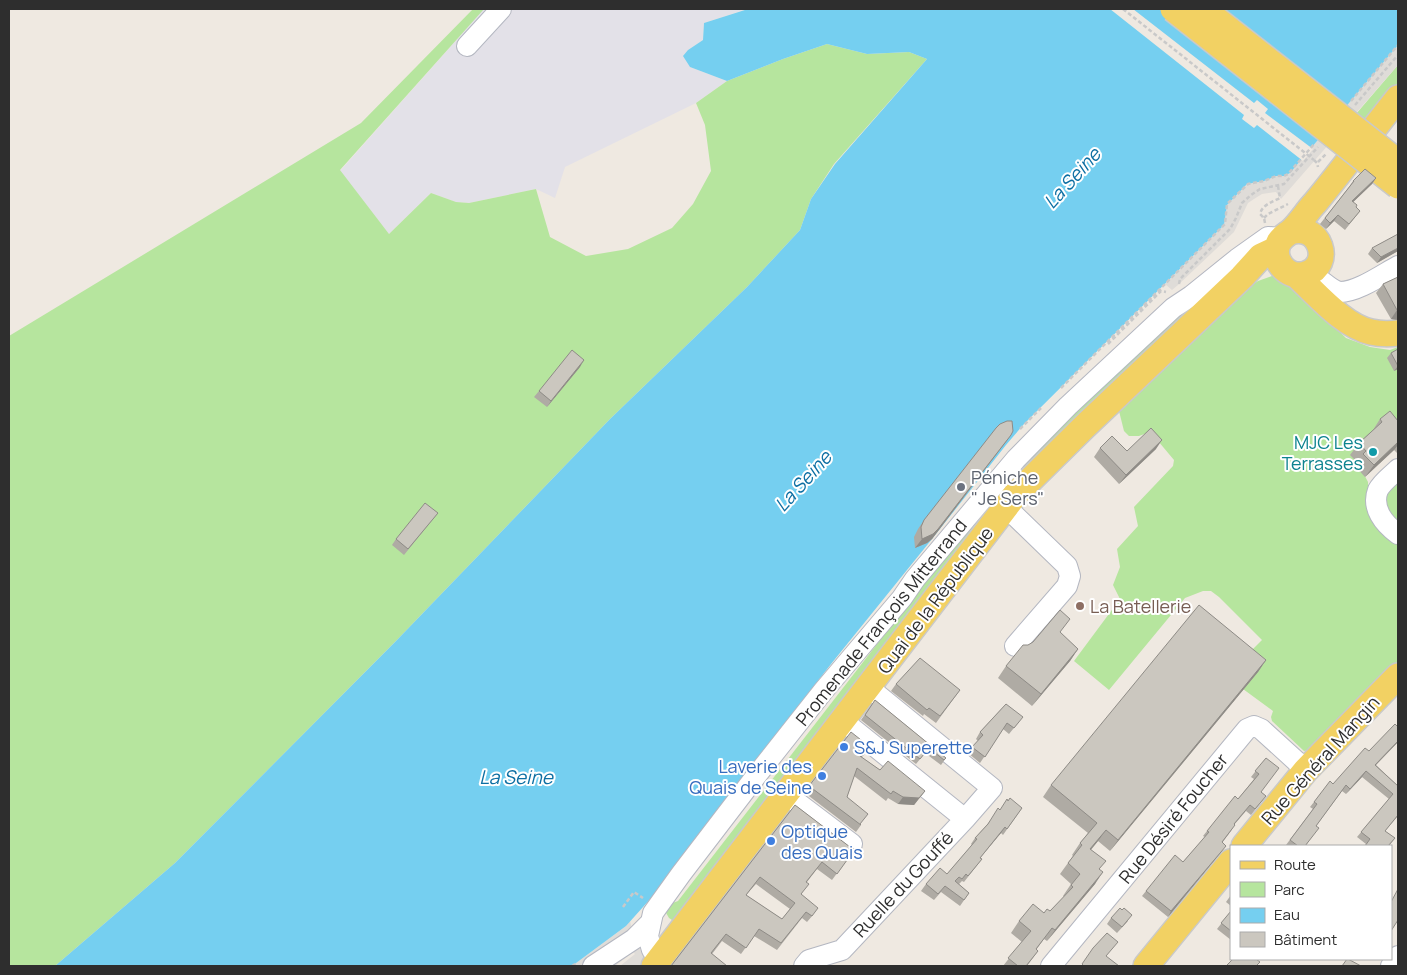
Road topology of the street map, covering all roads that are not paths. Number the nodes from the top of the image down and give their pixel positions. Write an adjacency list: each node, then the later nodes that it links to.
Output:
1 (502, 9): 4 (street)
2 (1173, 9): 7 (main road, bridge)
3 (1203, 9): 6 (main road, bridge)
4 (468, 46)
5 (1398, 98): 8 (main road)
6 (1398, 162)
7 (1398, 186)
8 (1297, 255): 10 (street); 11 (main road); 14 (main road, Quai de la République); 26 (street, Promenade François Mitterrand)
9 (1398, 266): 10 (street)
10 (1354, 290): 11 (street)
11 (1338, 314): 12 (main road)
12 (1398, 333)
13 (1398, 470): 15 (street)
14 (1006, 506): 16 (street); 18 (main road, Quai de la République)
15 (1398, 534)
16 (1015, 646)
17 (1398, 676): 20 (main road, Rue Général Mangin)
18 (868, 687): 19 (main road, Quai de la République); 22 (street, Ruelle du Gouffé)
19 (842, 720): 21 (main road, Quai de la République); 22 (street)
20 (1306, 770): 24 (main road, Rue Général Mangin); 31 (street, Rue Désiré Foucher)
21 (786, 794): 23 (street); 28 (main road, Quai de la République)
22 (964, 819): 30 (street, Ruelle du Gouffé)
23 (852, 844)
24 (1245, 845)
25 (1230, 863): 32 (main road)
26 (653, 915): 28 (street); 29 (street, Promenade François Mitterrand)
27 (1398, 956): 33 (street)
28 (658, 961)
29 (593, 966)
30 (804, 966)
31 (1051, 966)
32 (1146, 966)
33 (1391, 966)

